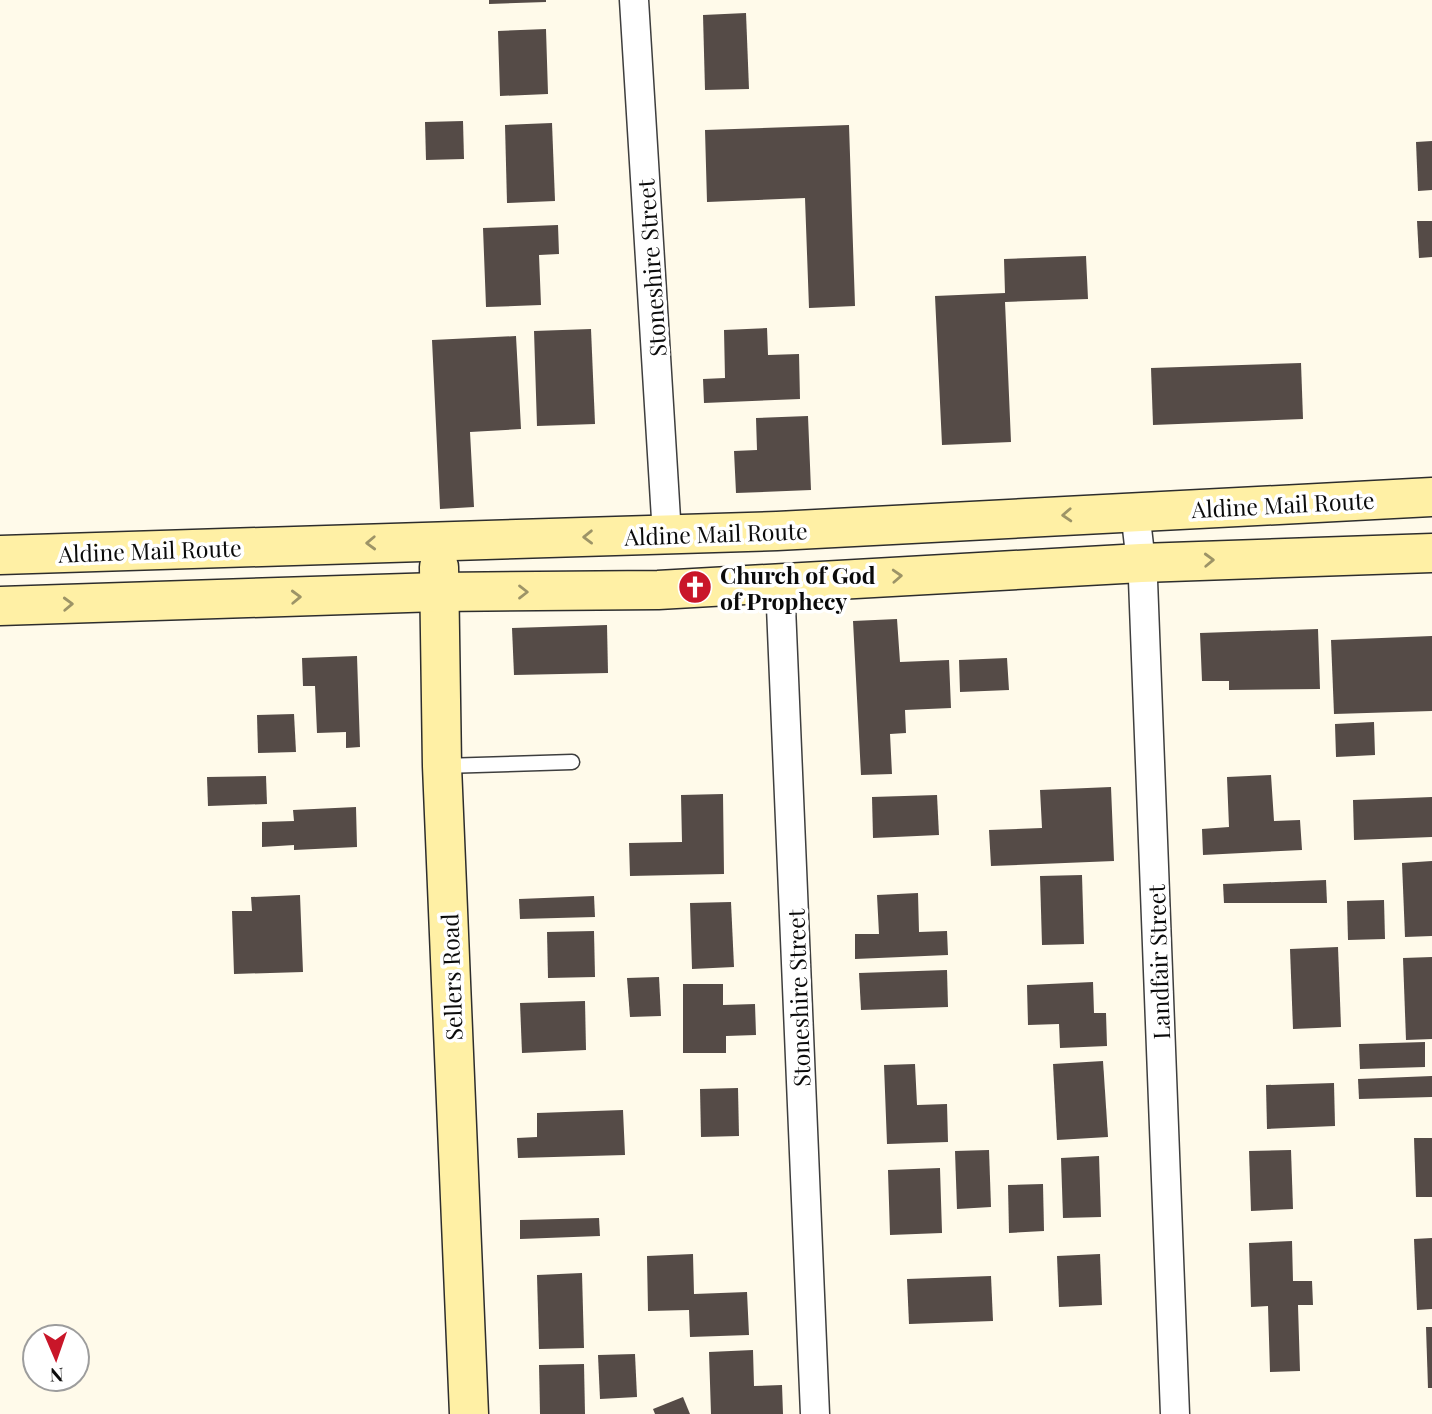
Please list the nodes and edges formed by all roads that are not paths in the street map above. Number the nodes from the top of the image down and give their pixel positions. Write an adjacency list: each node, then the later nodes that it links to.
1 (634, 0): 4 (street, Stoneshire Street)
2 (1432, 496): 3 (main road, Aldine Mail Route)
3 (1135, 511): 4 (main road, Aldine Mail Route, one-way to 4); 8 (street, Landfair Street)
4 (667, 535): 5 (main road, Aldine Mail Route, one-way to 5)
5 (440, 541): 7 (main road, Aldine Mail Route, one-way to 7); 10 (main road, Sellers Road)
6 (1432, 553): 8 (main road, one-way to 6)
7 (0, 555)
8 (1141, 563): 9 (main road, one-way to 8); 16 (street, Landfair Street)
9 (780, 583): 10 (main road, one-way to 9); 15 (street, Stoneshire Street)
10 (439, 592): 11 (main road, one-way to 10); 13 (main road, Sellers Road)
11 (0, 606)
12 (572, 762): 13 (lane)
13 (442, 766): 14 (main road, Sellers Road)
14 (469, 1414)
15 (815, 1414)
16 (1175, 1414)

